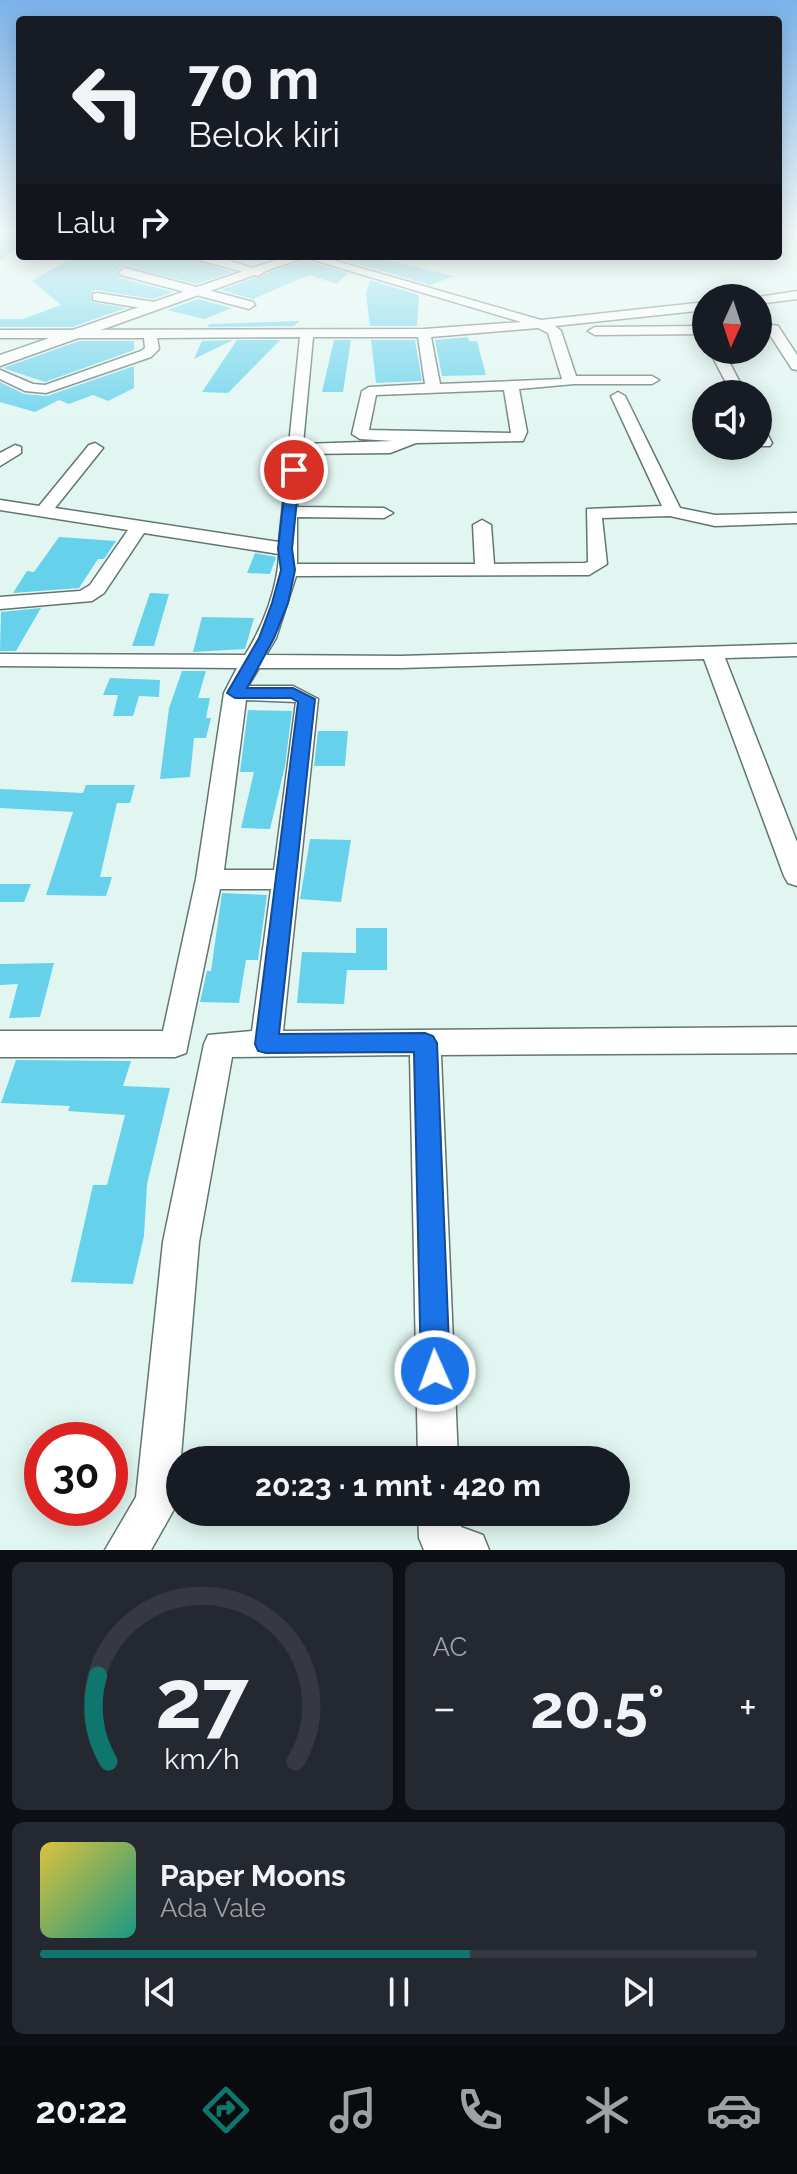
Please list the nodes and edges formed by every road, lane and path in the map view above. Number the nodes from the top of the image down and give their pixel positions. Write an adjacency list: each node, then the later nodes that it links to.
1 (137, 303): 6 (street)
2 (162, 303): 6 (main road)
3 (242, 303): 5 (street)
4 (470, 303): 8 (street)
5 (249, 305)
6 (154, 306): 18 (main road)
7 (692, 307): 8 (street)
8 (535, 322): 11 (street); 13 (street)
9 (772, 329): 10 (street)
10 (797, 329)
11 (485, 330): 13 (street); 16 (street)
12 (692, 330): 13 (street)
13 (554, 331): 23 (street)
14 (150, 333): 15 (street); 18 (street); 22 (street)
15 (307, 333): 16 (street); 30 (street)
16 (424, 333): 26 (street)
17 (0, 334): 18 (street)
18 (70, 335): 20 (main road)
19 (772, 337): 21 (street)
20 (0, 361)
21 (797, 366)
22 (0, 374)
23 (570, 380): 24 (street); 25 (street)
24 (652, 380)
25 (511, 387): 26 (street); 28 (street)
26 (433, 388): 28 (street)
27 (618, 396): 34 (street)
28 (414, 438): 30 (street)
29 (95, 448): 35 (street)
30 (297, 449): 36 (street)
31 (15, 450): 32 (street)
32 (0, 461)
33 (3, 510): 35 (street)
34 (673, 511): 38 (street); 42 (street)
35 (43, 512): 40 (street)
36 (288, 512): 37 (street); 41 (street)
37 (384, 513)
38 (797, 518)
39 (482, 525): 42 (street)
40 (139, 527): 41 (street); 43 (street)
41 (287, 560): 42 (street); 47 (street)
42 (485, 568)
43 (0, 603)
44 (797, 650): 45 (street)
45 (712, 652): 47 (street); 49 (street)
46 (0, 660): 47 (street)
47 (253, 661): 48 (street)
48 (235, 693): 50 (street); 51 (street)
49 (797, 876)
50 (209, 879): 51 (street); 55 (street)
51 (285, 880): 57 (street)
52 (797, 1040): 53 (street)
53 (425, 1043): 57 (street); 58 (street)
54 (0, 1044): 55 (street)
55 (175, 1044): 56 (street)
56 (219, 1044): 57 (street); 59 (street)
57 (266, 1044)
58 (438, 1446)
59 (126, 1550)

